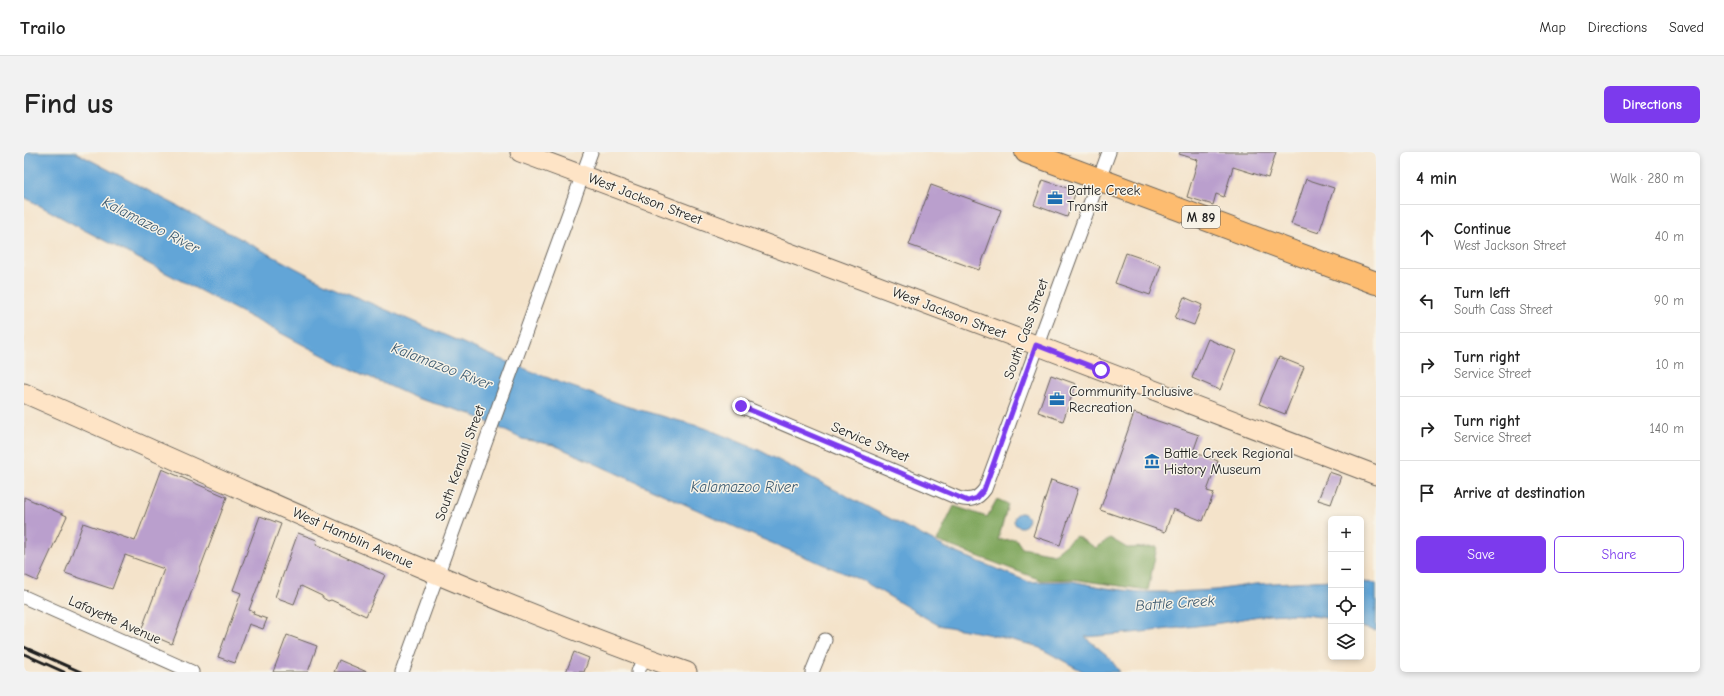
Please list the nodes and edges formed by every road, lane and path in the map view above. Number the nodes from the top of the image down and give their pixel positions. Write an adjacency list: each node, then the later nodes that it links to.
1 (520, 152): 5 (street, West Jackson Street)
2 (591, 152): 5 (street, South Kendall Street)
3 (1026, 152): 6 (highway, M 89)
4 (1109, 152): 6 (street, South Cass Street)
5 (582, 175): 8 (street, West Jackson Street); 13 (street, South Kendall Street)
6 (1098, 178): 7 (highway, M 89); 8 (street, South Cass Street)
7 (1376, 283)
8 (1036, 345): 11 (street, West Jackson Street); 12 (street, South Cass Street)
9 (24, 393): 13 (street, West Hamblin Avenue)
10 (741, 406): 12 (street, Service Street)
11 (1376, 475)
12 (984, 490)
13 (438, 576): 16 (street, West Hamblin Avenue); 18 (street, South Kendall Street)
14 (24, 597): 17 (street, Lafayette Avenue)
15 (825, 640): 20 (street)
16 (641, 664): 19 (street, West Hamblin Avenue)
17 (192, 672)
18 (402, 672)
19 (687, 672)
20 (812, 672)

